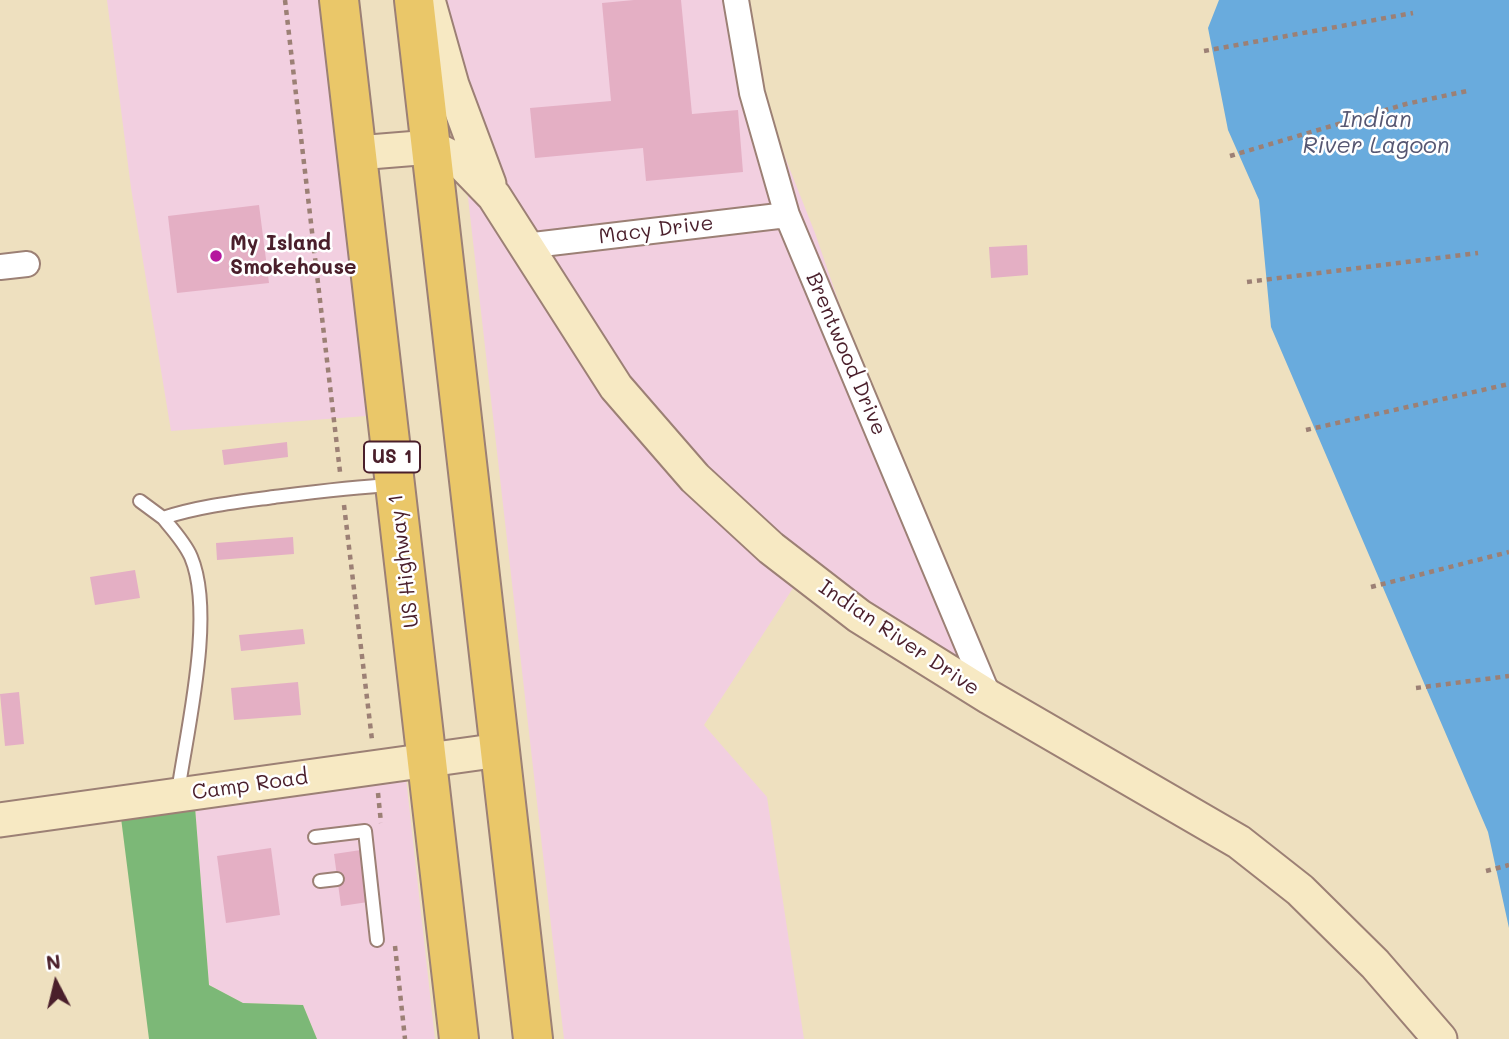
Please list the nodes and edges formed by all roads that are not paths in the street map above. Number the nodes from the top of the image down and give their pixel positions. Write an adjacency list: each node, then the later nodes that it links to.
1 (339, 0): 6 (main road, US Highway 1 / US 1)
2 (414, 0): 5 (main road)
3 (428, 0): 7 (street)
4 (736, 0): 8 (street, Brentwood Drive)
5 (431, 147): 6 (street); 7 (street, Indian River Drive); 16 (main road)
6 (357, 153): 12 (main road, US Highway 1 / US 1)
7 (494, 196): 9 (street, Indian River Drive)
8 (788, 215): 9 (street, Macy Drive); 15 (street, Brentwood Drive)
9 (525, 246): 15 (street, Indian River Drive)
10 (27, 264): 11 (street)
11 (0, 267)
12 (396, 485): 14 (lane); 17 (main road, US Highway 1 / US 1)
13 (140, 501): 14 (lane)
14 (163, 518): 18 (lane)
15 (989, 697): 26 (street, Indian River Drive)
16 (500, 750): 17 (street, Camp Road); 25 (main road)
17 (428, 760): 18 (street, Camp Road); 24 (main road, US Highway 1 / US 1)
18 (177, 795): 19 (street, Camp Road)
19 (0, 820)
20 (315, 837): 23 (lane)
21 (337, 879): 22 (lane)
22 (320, 881)
23 (377, 940)
24 (459, 1039)
25 (533, 1039)
26 (1440, 1039)

